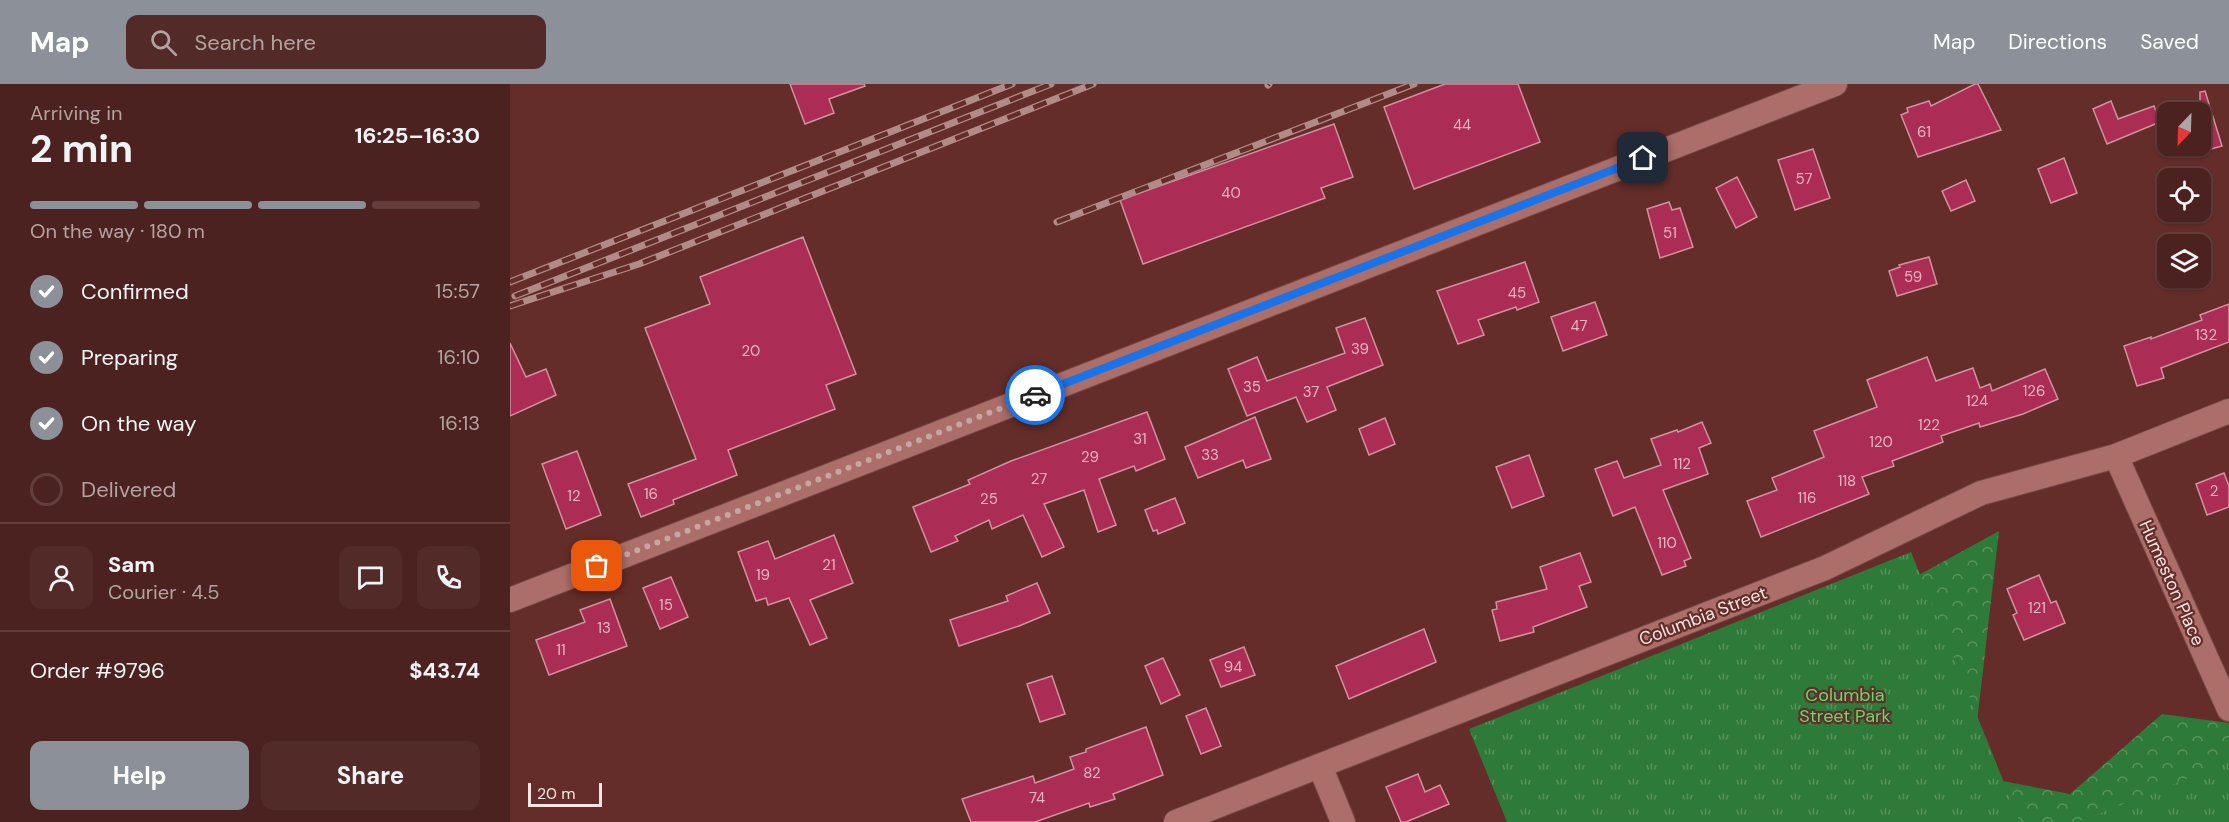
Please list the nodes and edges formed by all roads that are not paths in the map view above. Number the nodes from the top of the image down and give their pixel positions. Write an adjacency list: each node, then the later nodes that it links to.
1 (1834, 84): 4 (street)
2 (2229, 411): 3 (street, Columbia Street)
3 (2116, 456): 5 (street, Humeston Place); 6 (street, Columbia Street)
4 (510, 600)
5 (2229, 709)
6 (1320, 766): 7 (street, Columbia Street); 8 (street)
7 (1176, 822)
8 (1343, 822)

